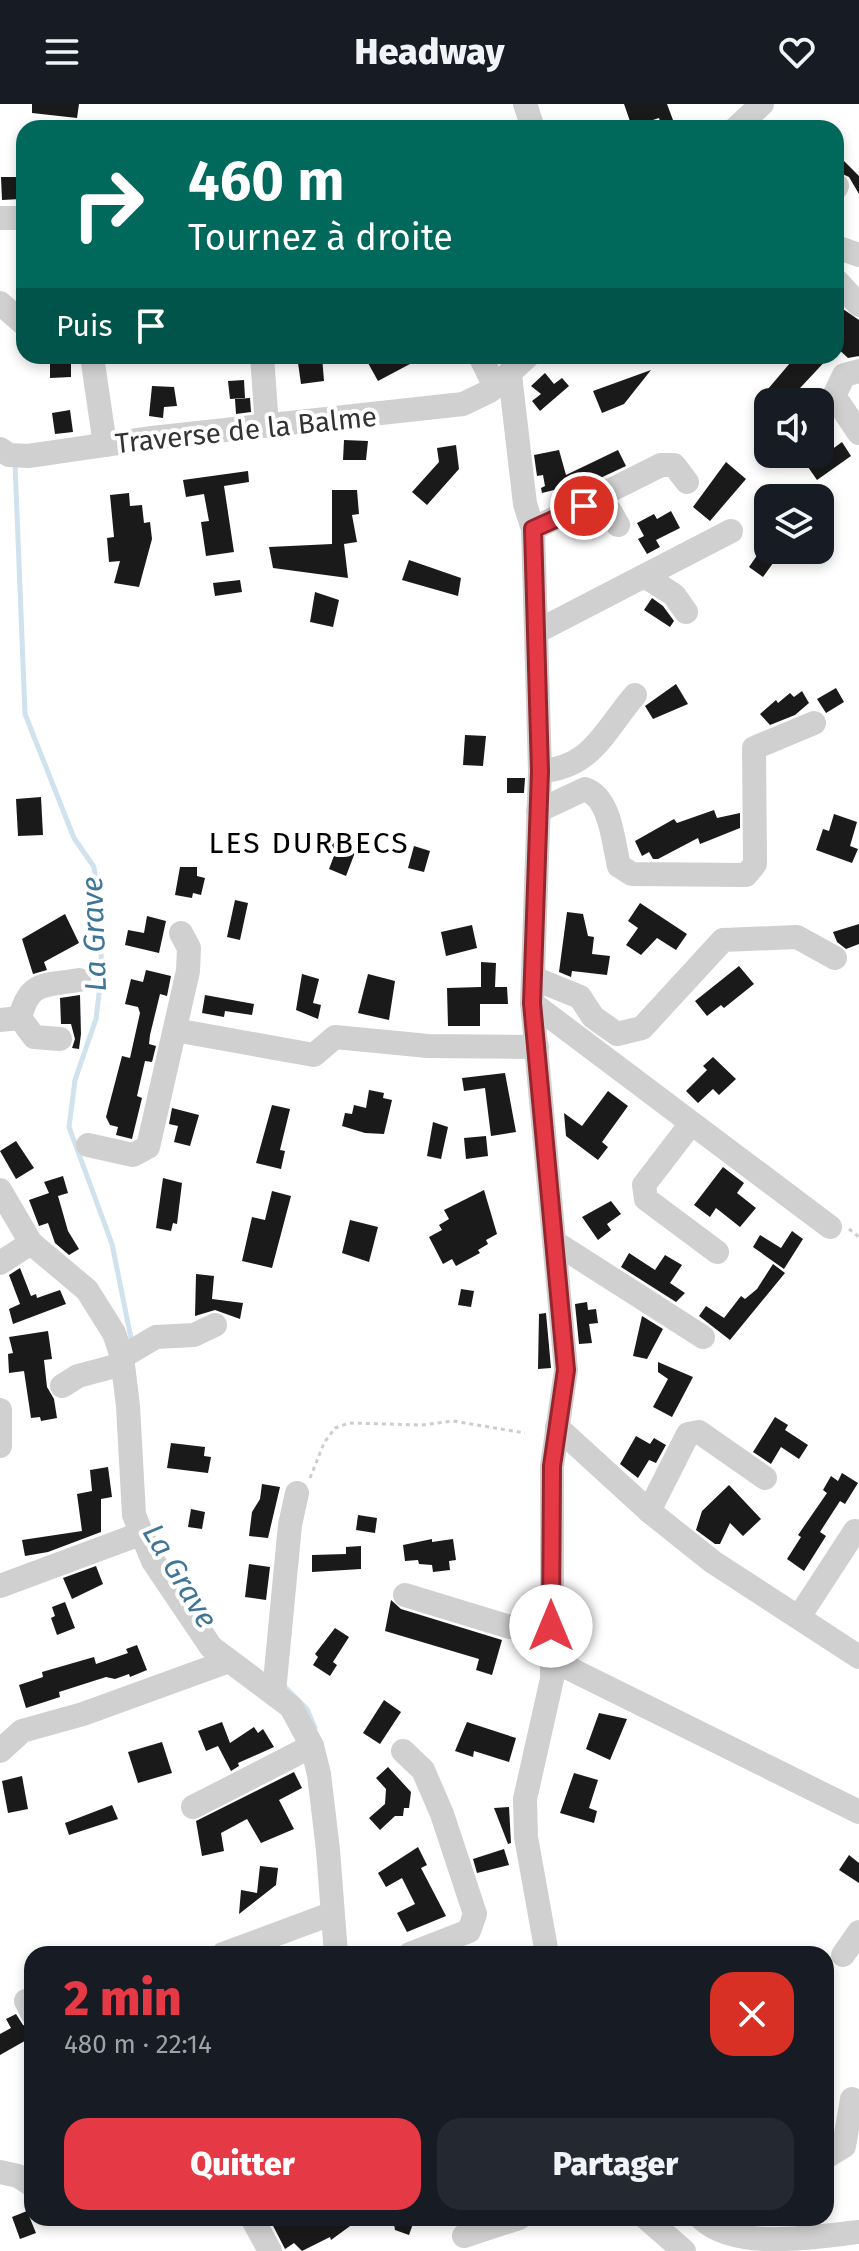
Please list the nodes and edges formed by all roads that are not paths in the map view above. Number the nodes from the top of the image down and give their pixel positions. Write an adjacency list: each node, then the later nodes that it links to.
1 (762, 104): 2 (street)
2 (745, 120)
3 (844, 289): 5 (street)
4 (0, 303): 6 (street)
5 (859, 305)
6 (16, 317)
7 (93, 364): 15 (street)
8 (263, 364): 13 (street)
9 (485, 364): 12 (street)
10 (519, 364): 12 (street)
11 (859, 371): 14 (street)
12 (498, 384): 13 (street, Traverse de la Balme); 20 (street)
13 (267, 426): 15 (street, Traverse de la Balme)
14 (859, 433)
15 (105, 445): 16 (street, Traverse de la Balme)
16 (0, 449)
17 (687, 482): 18 (street)
18 (584, 506): 19 (street); 20 (street)
19 (618, 525)
20 (533, 529): 24 (street)
21 (731, 531): 22 (street)
22 (646, 577): 23 (street); 24 (street)
23 (686, 612)
24 (536, 632): 27 (street)
25 (635, 695): 27 (street)
26 (814, 723): 28 (street)
27 (540, 771): 28 (street)
28 (538, 811): 31 (street)
29 (181, 933): 35 (street)
30 (835, 958): 31 (street)
31 (533, 978): 33 (street)
32 (79, 980): 34 (street)
33 (532, 1003): 37 (street); 38 (street)
34 (10, 1019): 36 (street)
35 (175, 1030): 37 (street); 39 (street)
36 (60, 1039)
37 (537, 1047): 43 (street)
38 (690, 1125): 41 (street); 44 (street)
39 (88, 1145)
40 (0, 1190): 42 (street)
41 (830, 1227)
42 (31, 1243): 45 (street); 48 (street)
43 (556, 1243): 47 (street); 51 (street)
44 (717, 1252)
45 (0, 1263)
46 (215, 1325): 48 (street)
47 (703, 1337)
48 (123, 1361): 49 (street); 57 (street)
49 (62, 1386)
50 (0, 1410): 52 (street)
51 (557, 1427): 55 (street); 61 (street)
52 (0, 1446)
53 (765, 1478): 55 (street)
54 (297, 1493): 65 (street)
55 (649, 1511): 60 (street)
56 (855, 1531): 60 (street)
57 (140, 1534): 58 (street); 64 (street)
58 (0, 1586)
59 (405, 1595): 61 (street)
60 (799, 1617): 62 (street)
61 (551, 1626): 63 (street)
62 (859, 1657)
63 (552, 1660): 70 (street); 76 (street)
64 (229, 1661): 65 (street); 67 (street)
65 (274, 1692): 66 (street)
66 (312, 1746): 69 (street); 71 (street)
67 (0, 1751)
68 (403, 1751): 75 (street)
69 (193, 1807)
70 (859, 1812)
71 (331, 1914): 73 (street); 74 (street)
72 (859, 1932): 77 (street)
73 (245, 1946)
74 (335, 1946)
75 (431, 1946)
76 (546, 1946)
77 (843, 1955)
78 (852, 2099): 79 (street)
79 (834, 2152)
80 (0, 2172): 81 (street)
81 (24, 2180)
82 (256, 2226): 89 (street)
83 (492, 2226): 87 (street)
84 (655, 2226): 90 (street)
85 (711, 2226): 88 (street)
86 (859, 2232): 88 (street)
87 (462, 2235)
88 (739, 2248)
89 (270, 2251)
90 (684, 2251)

